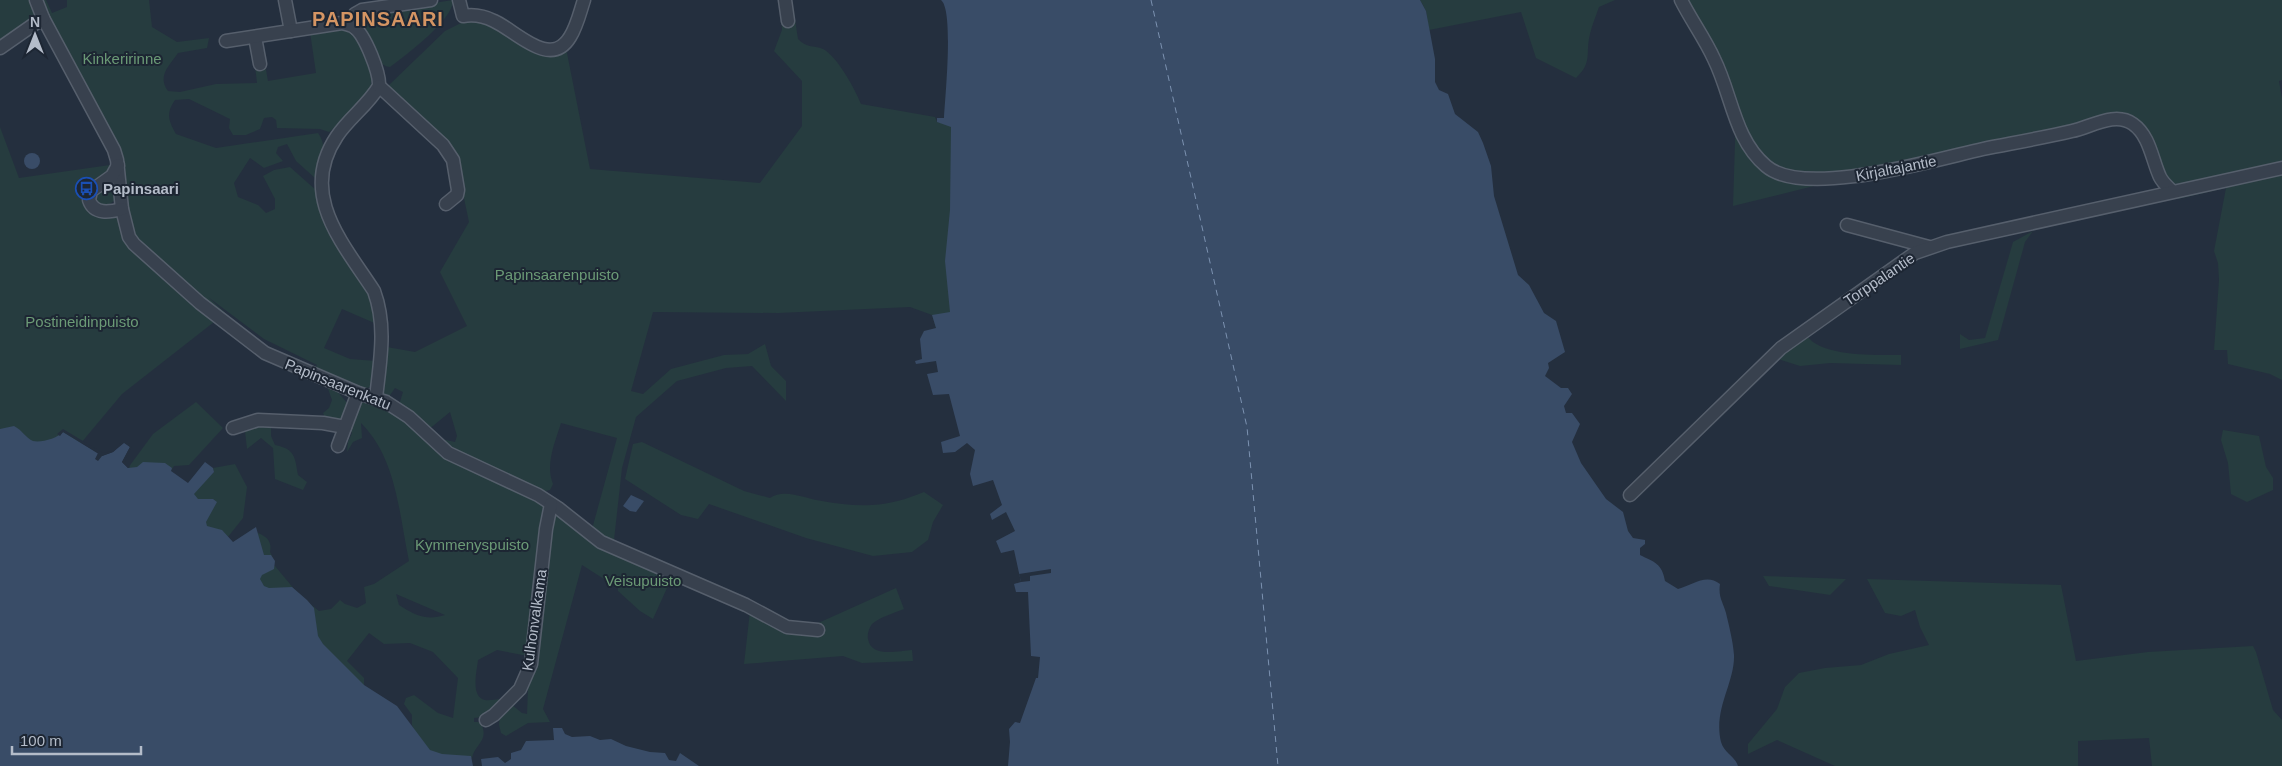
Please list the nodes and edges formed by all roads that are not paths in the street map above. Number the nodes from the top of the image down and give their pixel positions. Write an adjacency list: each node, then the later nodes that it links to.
1 (36, 0): 8 (street, Papinsaarenkatu)
2 (285, 0): 11 (street)
3 (431, 0): 10 (street)
4 (459, 0): 5 (street)
5 (584, 0)
6 (785, 0): 9 (street)
7 (1681, 0): 19 (street, Kirjaltajantie)
8 (44, 18): 14 (street); 17 (street, Papinsaarenkatu)
9 (788, 21)
10 (355, 28): 11 (street); 16 (street)
11 (291, 31): 12 (street)
12 (255, 37): 13 (street); 15 (street)
13 (226, 41)
14 (0, 48)
15 (260, 64)
16 (379, 82): 20 (street); 25 (street)
17 (118, 165): 21 (street, Papinsaarenkatu); 21 (street)
18 (2282, 168): 19 (street, Torppalantie)
19 (2172, 191): 23 (street, Torppalantie)
20 (446, 204)
21 (122, 209): 24 (street, Papinsaarenkatu)
22 (1847, 225): 23 (street)
23 (1929, 247): 29 (street, Torppalantie)
24 (358, 393): 25 (street, Papinsaarenkatu); 26 (street)
25 (376, 398): 30 (street, Papinsaarenkatu)
26 (345, 427): 27 (street); 28 (street)
27 (233, 428)
28 (338, 446)
29 (1630, 495)
30 (551, 504): 31 (street, Papinsaarenkatu); 32 (street, Kulhonvalkama)
31 (818, 630)
32 (486, 720)

